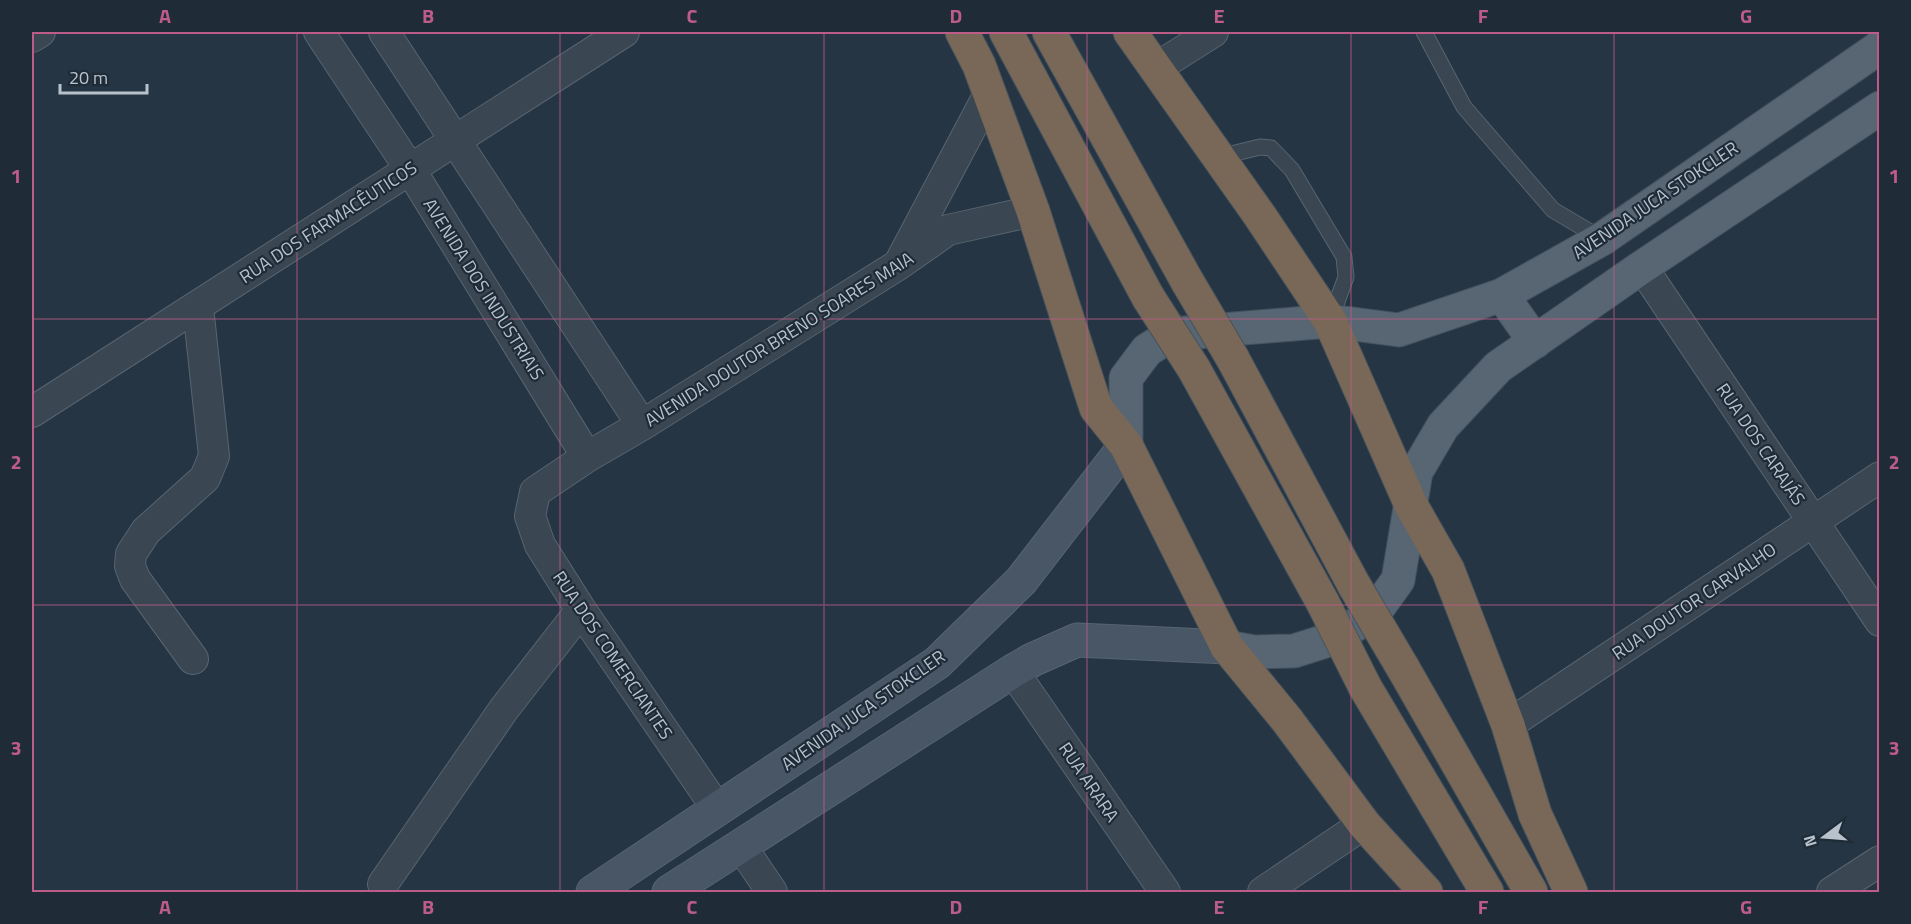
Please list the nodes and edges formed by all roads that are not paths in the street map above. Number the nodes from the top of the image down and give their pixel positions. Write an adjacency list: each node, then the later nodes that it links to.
1 (40, 32): 11 (street)
2 (319, 32): 18 (street, AVENIDA DOS INDUSTRIAIS)
3 (384, 32): 16 (street)
4 (624, 32): 16 (street, RUA DOS FARMACÊUTICOS)
5 (962, 32): 14 (highway)
6 (1006, 32): 52 (highway, bridge)
7 (1049, 32): 53 (highway, bridge)
8 (1130, 32): 13 (highway)
9 (1213, 32): 13 (street)
10 (1424, 32): 20 (lane)
11 (32, 37)
12 (1880, 47): 20 (main road, AVENIDA JUCA STOKCLER)
13 (1156, 68): 17 (highway)
14 (990, 92): 19 (highway); 21 (street)
15 (1880, 108): 22 (main road)
16 (455, 139): 18 (street, RUA DOS FARMACÊUTICOS); 28 (street)
17 (1219, 157): 25 (highway); 25 (lane)
18 (410, 169): 24 (street, RUA DOS FARMACÊUTICOS); 30 (street, AVENIDA DOS INDUSTRIAIS)
19 (1033, 211): 21 (street, AVENIDA DOUTOR BRENO SOARES MAIA); 29 (highway)
20 (1602, 239): 23 (main road, AVENIDA JUCA STOKCLER)
21 (898, 265): 28 (street, AVENIDA DOUTOR BRENO SOARES MAIA)
22 (1642, 267): 26 (main road); 34 (street, RUA DOS CARAJÁS)
23 (1502, 295): 25 (main road, AVENIDA JUCA STOKCLER); 26 (main road)
24 (198, 307): 27 (street, RUA DOS FARMACÊUTICOS); 38 (street)
25 (1330, 321): 29 (main road, AVENIDA JUCA STOKCLER); 33 (highway)
26 (1535, 342): 33 (main road)
27 (32, 412)
28 (642, 425): 30 (street, AVENIDA DOUTOR BRENO SOARES MAIA)
29 (1126, 445): 37 (highway); 41 (main road, AVENIDA JUCA STOKCLER)
30 (587, 457): 32 (street, AVENIDA DOUTOR BRENO SOARES MAIA)
31 (1880, 477): 34 (street, RUA DOUTOR CARVALHO)
32 (535, 492): 35 (street, RUA DOS COMERCIANTES)
33 (1411, 505): 37 (main road); 40 (highway)
34 (1813, 520): 36 (street, RUA DOS CARAJÁS); 40 (street, RUA DOUTOR CARVALHO)
35 (581, 609): 41 (street, RUA DOS COMERCIANTES); 45 (street)
36 (1880, 621)
37 (1227, 647): 39 (main road); 42 (highway)
38 (193, 659)
39 (1013, 671): 43 (main road); 49 (street, RUA ARARA)
40 (1509, 725): 54 (highway)
41 (718, 810): 46 (main road, AVENIDA JUCA STOKCLER)
42 (1364, 824): 50 (street); 51 (highway)
43 (741, 846): 47 (main road); 48 (street)
44 (1880, 861): 55 (street)
45 (383, 884)
46 (593, 892)
47 (669, 892)
48 (772, 892)
49 (1165, 892)
50 (1263, 892)
51 (1426, 892)
52 (1487, 892)
53 (1531, 892)
54 (1571, 892)
55 (1832, 892)

